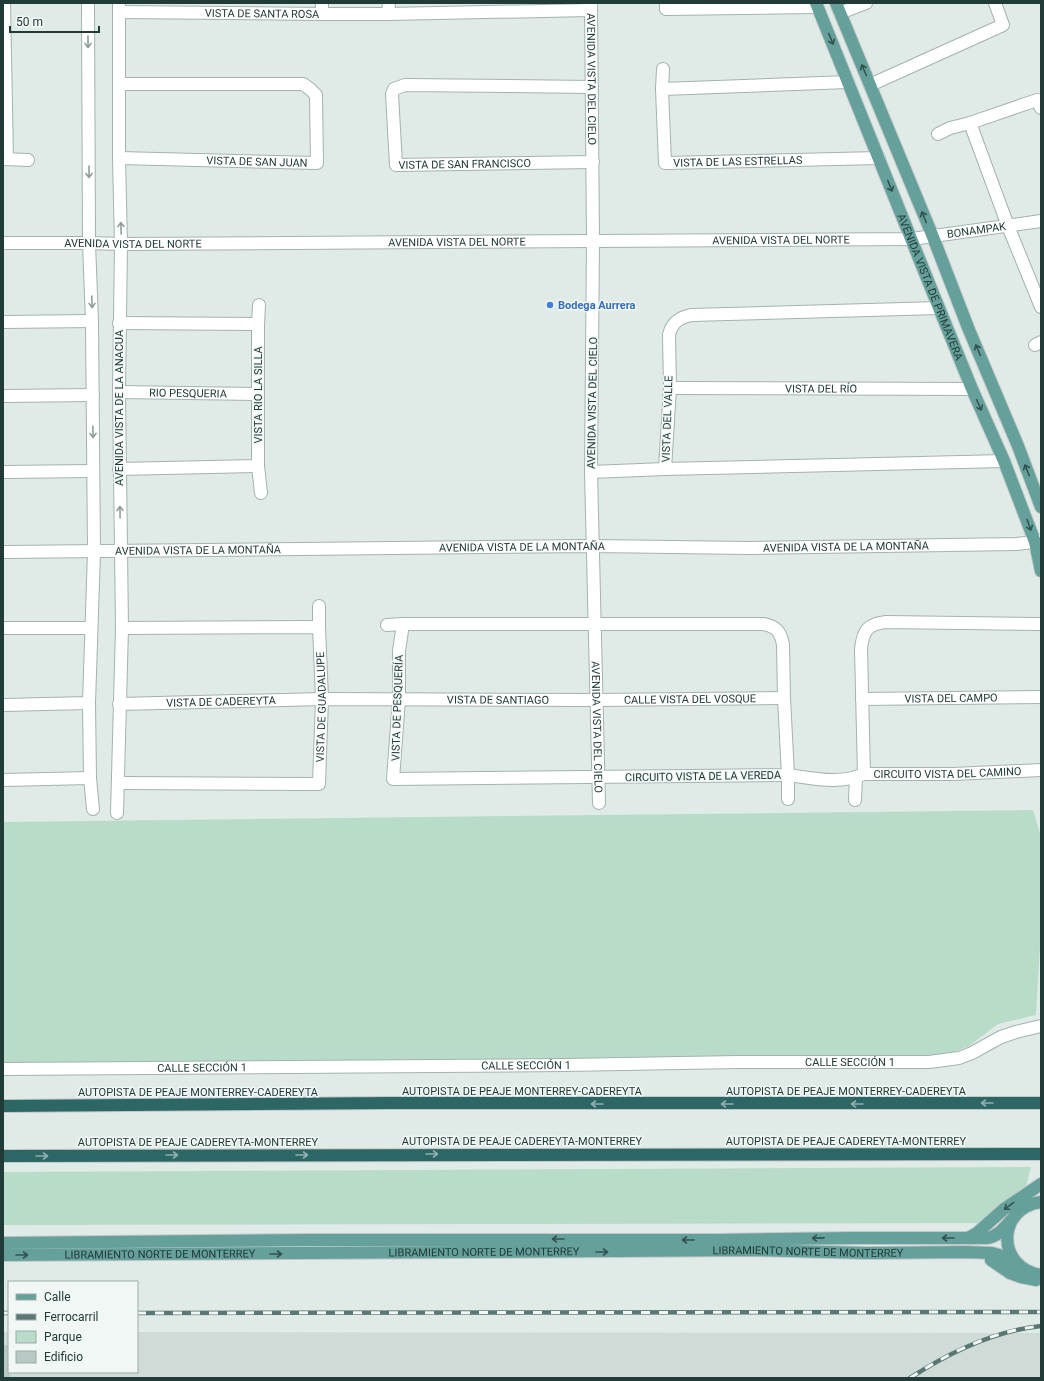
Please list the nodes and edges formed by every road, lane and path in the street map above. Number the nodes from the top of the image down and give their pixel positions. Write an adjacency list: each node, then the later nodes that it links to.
1 (4, 3): 23 (street)
2 (88, 3): 32 (street, one-way to 32)
3 (666, 3): 6 (street)
4 (866, 3): 9 (street)
5 (995, 3): 15 (street)
6 (817, 5): 13 (main road, AVENIDA VISTA DE PRIMAVERA, one-way to 13)
7 (591, 6): 11 (street, VISTA DE SANTA ROSA); 16 (street, AVENIDA VISTA DEL CIELO)
8 (119, 8): 10 (street, VISTA DE SANTA ROSA); 14 (street, AVENIDA VISTA DE LA ANACUA)
9 (838, 8): 15 (main road, AVENIDA VISTA DE PRIMAVERA, one-way to 9)
10 (322, 9): 11 (street, VISTA DE SANTA ROSA)
11 (388, 9)
12 (662, 69): 17 (street)
13 (848, 82): 17 (street); 22 (main road, AVENIDA VISTA DE PRIMAVERA)
14 (119, 84): 21 (street, AVENIDA VISTA DE LA ANACUA); 21 (street, VISTA DE SAN JUAN)
15 (870, 85): 28 (main road, AVENIDA VISTA DE PRIMAVERA, one-way to 15)
16 (592, 87): 25 (street, AVENIDA VISTA DEL CIELO); 25 (street, VISTA DE SAN FRANCISCO)
17 (662, 89): 22 (street, VISTA DE LAS ESTRELLAS)
18 (1041, 108): 19 (street)
19 (970, 123): 20 (street); 27 (street)
20 (938, 134)
21 (119, 158): 33 (street, AVENIDA VISTA DE LA ANACUA, one-way to 21)
22 (879, 158): 29 (main road, AVENIDA VISTA DE PRIMAVERA, one-way to 29)
23 (5, 159): 24 (street)
24 (28, 160)
25 (593, 162): 30 (street, AVENIDA VISTA DEL CIELO)
26 (1041, 221): 27 (street, BONAMPAK)
27 (1008, 226): 28 (street, BONAMPAK); 35 (street)
28 (933, 237): 29 (street, BONAMPAK); 55 (main road, AVENIDA VISTA DE PRIMAVERA, one-way to 28)
29 (912, 239): 30 (street, AVENIDA VISTA DEL NORTE); 36 (main road, AVENIDA VISTA DE PRIMAVERA)
30 (593, 241): 33 (street, AVENIDA VISTA DEL NORTE); 53 (street, AVENIDA VISTA DEL CIELO)
31 (3, 243): 32 (street, AVENIDA VISTA DEL NORTE)
32 (89, 243): 33 (street, AVENIDA VISTA DEL NORTE); 37 (street, one-way to 37)
33 (121, 244): 39 (street, AVENIDA VISTA DE LA ANACUA)
34 (259, 306): 40 (street, VISTA RIO LA SILLA)
35 (1041, 307)
36 (938, 308): 41 (street, VISTA DEL VALLE); 42 (main road, AVENIDA VISTA DE PRIMAVERA)
37 (92, 321): 38 (street); 45 (street)
38 (3, 322)
39 (119, 323): 40 (street); 43 (street, AVENIDA VISTA DE LA ANACUA)
40 (258, 324): 44 (street, VISTA RIO LA SILLA)
41 (670, 388): 42 (street, VISTA DEL RÍO); 50 (street, VISTA DEL VALLE)
42 (972, 389): 47 (main road, AVENIDA VISTA DE PRIMAVERA, one-way to 47)
43 (119, 392): 44 (street, RIO PESQUERIA); 49 (street, AVENIDA VISTA DE LA ANACUA)
44 (258, 394): 48 (street, VISTA RIO LA SILLA)
45 (93, 395): 46 (street); 51 (street, one-way to 51)
46 (3, 396)
47 (1004, 461): 50 (street, VISTA DEL VALLE); 56 (main road, AVENIDA VISTA DE PRIMAVERA, one-way to 56)
48 (258, 466): 49 (street); 54 (street, VISTA RIO LA SILLA)
49 (119, 469): 58 (street, AVENIDA VISTA DE LA ANACUA, one-way to 49)
50 (665, 469): 53 (street)
51 (94, 471): 52 (street); 60 (street)
52 (3, 472)
53 (591, 472): 57 (street, AVENIDA VISTA DEL CIELO)
54 (261, 493)
55 (1041, 507)
56 (1038, 542): 57 (street, AVENIDA VISTA DE LA MONTAÑA); 61 (main road, AVENIDA VISTA DE PRIMAVERA)
57 (593, 546): 58 (street, AVENIDA VISTA DE LA MONTAÑA); 66 (street, AVENIDA VISTA DEL CIELO)
58 (120, 551): 60 (street, AVENIDA VISTA DE LA MONTAÑA); 70 (street, AVENIDA VISTA DE LA ANACUA)
59 (3, 552): 60 (street, AVENIDA VISTA DE LA MONTAÑA)
60 (94, 552): 69 (street)
61 (1041, 571)
62 (319, 606): 67 (street, VISTA DE GUADALUPE)
63 (403, 624): 65 (street); 66 (street); 74 (street, VISTA DE PESQUERÍA)
64 (1041, 624): 75 (street, CIRCUITO VISTA DEL CAMINO)
65 (387, 625)
66 (595, 625): 72 (street, CIRCUITO VISTA DE LA VEREDA); 76 (street, AVENIDA VISTA DEL CIELO)
67 (319, 627): 70 (street); 73 (street, VISTA DE GUADALUPE)
68 (3, 628): 69 (street)
69 (91, 628): 77 (street)
70 (122, 628): 78 (street, AVENIDA VISTA DE LA ANACUA)
71 (1041, 697): 75 (street, VISTA DEL CAMPO)
72 (784, 698): 76 (street, CALLE VISTA DEL VOSQUE); 81 (street, CIRCUITO VISTA DE LA VEREDA)
73 (322, 699): 74 (street, VISTA DE SANTIAGO); 78 (street, VISTA DE CADEREYTA); 86 (street, VISTA DE GUADALUPE)
74 (398, 699): 76 (street, VISTA DE SANTIAGO); 83 (street, VISTA DE PESQUERÍA)
75 (862, 699): 82 (street, CIRCUITO VISTA DEL CAMINO)
76 (597, 700): 83 (street, AVENIDA VISTA DEL CIELO)
77 (89, 703): 79 (street); 84 (street)
78 (119, 704): 86 (street, AVENIDA VISTA DE LA ANACUA)
79 (3, 705)
80 (1041, 770): 82 (street, CIRCUITO VISTA DEL CAMINO)
81 (788, 775): 82 (street); 83 (street, CIRCUITO VISTA DE LA VEREDA); 87 (street)
82 (860, 776): 88 (street)
83 (598, 777): 89 (street, AVENIDA VISTA DEL CIELO)
84 (90, 778): 85 (street); 90 (street)
85 (3, 780)
86 (119, 783): 91 (street, AVENIDA VISTA DE LA ANACUA)
87 (788, 799)
88 (855, 800)
89 (599, 802)
90 (93, 809)
91 (118, 813)
92 (1041, 1026): 93 (street, CALLE SECCIÓN 1)
93 (3, 1069)
94 (1041, 1103): 95 (highway, AUTOPISTA DE PEAJE MONTERREY-CADEREYTA, one-way to 95)
95 (3, 1106)
96 (1041, 1154): 97 (highway, AUTOPISTA DE PEAJE CADEREYTA-MONTERREY, one-way to 96)
97 (3, 1156)
98 (1041, 1185): 100 (main road); 101 (main road, one-way to 101)
99 (1041, 1202): 100 (main road)
100 (1017, 1213): 101 (main road); 105 (main road)
101 (967, 1238): 102 (main road, one-way to 102)
102 (3, 1243)
103 (966, 1252): 104 (main road, LIBRAMIENTO NORTE DE MONTERREY, one-way to 103); 105 (main road); 107 (main road)
104 (3, 1255)
105 (1021, 1268): 106 (main road)
106 (1041, 1275)
107 (1041, 1281)

